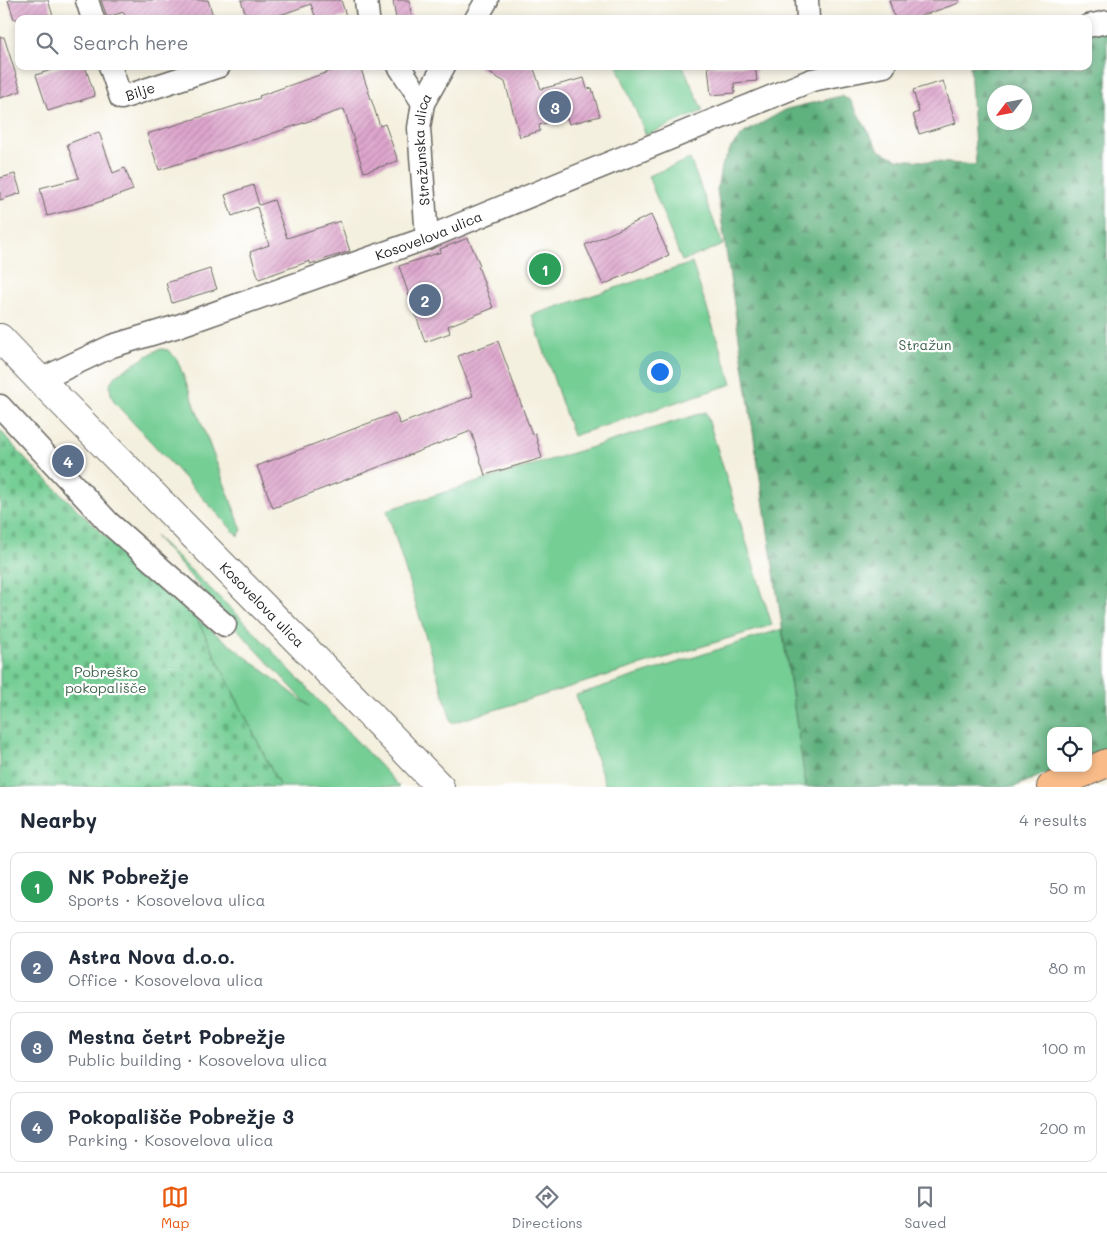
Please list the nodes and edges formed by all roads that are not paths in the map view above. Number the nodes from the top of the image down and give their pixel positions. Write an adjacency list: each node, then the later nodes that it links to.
1 (87, 0): 5 (street)
2 (466, 0): 6 (street)
3 (487, 0): 7 (street)
4 (807, 0): 8 (street)
5 (92, 15)
6 (468, 15)
7 (478, 15)
8 (808, 15)
9 (1107, 22): 10 (street)
10 (1092, 25)
11 (111, 70): 12 (street, Bilje)
12 (207, 70)
13 (402, 70): 17 (street)
14 (442, 70): 17 (street, Stražunska ulica)
15 (843, 70): 16 (street, Kosovelova ulica)
16 (812, 73): 18 (street, Kosovelova ulica)
17 (423, 103): 18 (street, Stražunska ulica)
18 (427, 238): 20 (street, Kosovelova ulica)
19 (0, 338): 20 (street, Kosovelova ulica)
20 (40, 380): 24 (street, Kosovelova ulica)
21 (0, 406): 22 (street)
22 (226, 625)
23 (1107, 763): 25 (highway)
24 (440, 787)
25 (1051, 787)

